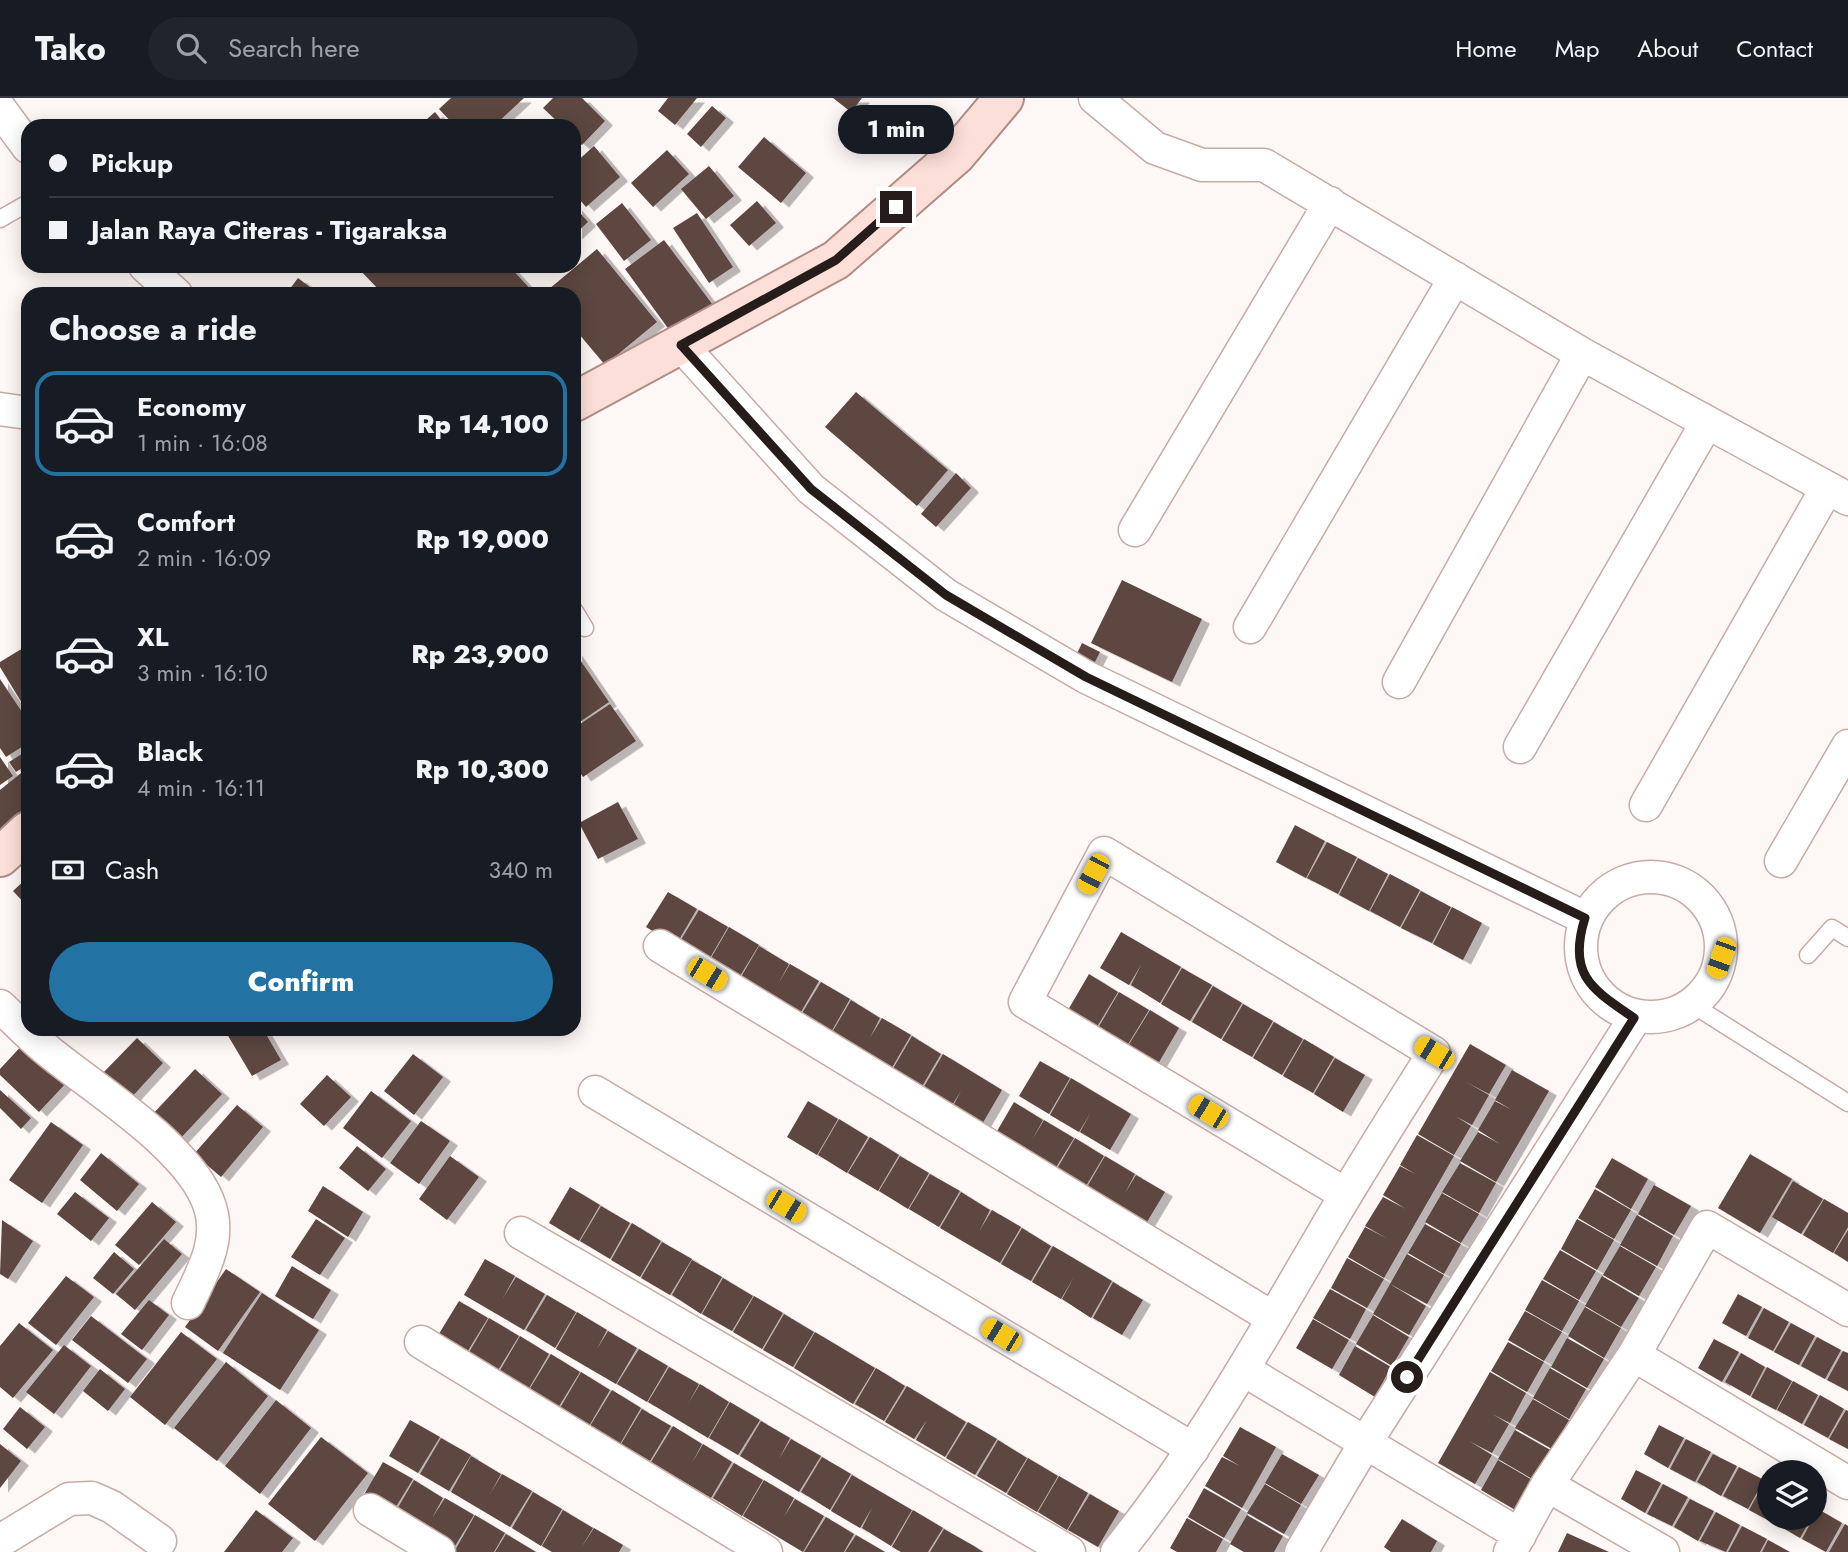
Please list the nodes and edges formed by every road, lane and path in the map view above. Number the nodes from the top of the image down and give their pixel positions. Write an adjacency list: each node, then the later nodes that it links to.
1 (1004, 98): 11 (main road)
2 (1096, 98): 5 (street)
3 (0, 108): 4 (street)
4 (21, 137)
5 (1330, 203): 9 (street); 18 (street)
6 (21, 207): 7 (lane)
7 (0, 219)
8 (153, 273): 10 (street)
9 (1455, 278): 12 (street); 20 (street)
10 (168, 287)
11 (681, 345): 13 (main road); 29 (street)
12 (1582, 354): 16 (street); 22 (street)
13 (581, 398)
14 (0, 409): 15 (street)
15 (21, 412)
16 (1706, 424): 17 (street); 24 (street)
17 (1838, 493): 25 (street)
18 (1135, 530)
19 (581, 621): 21 (lane)
20 (1250, 627)
21 (585, 628)
22 (1399, 682)
23 (1848, 746): 28 (street)
24 (1520, 747)
25 (1646, 805)
26 (21, 838): 27 (main road)
27 (0, 857)
28 (1781, 860)
29 (1585, 918): 33 (street); 35 (street)
30 (1848, 937): 32 (lane)
31 (660, 946): 44 (street)
32 (1808, 955)
33 (1693, 1005): 35 (street); 39 (lane)
34 (0, 1006): 36 (street)
35 (1634, 1018): 48 (street)
36 (21, 1026)
37 (31, 1036): 42 (street)
38 (595, 1092): 49 (street)
39 (1848, 1103)
40 (1345, 1195): 40 (street); 44 (street)
41 (522, 1233): 58 (street)
42 (188, 1303)
43 (1848, 1310): 46 (street)
44 (1273, 1318): 47 (street)
45 (421, 1342): 57 (street)
46 (1634, 1355): 50 (street); 51 (street)
47 (1244, 1370): 48 (street); 49 (street)
48 (1364, 1445): 55 (street); 60 (street)
49 (1193, 1449): 59 (street)
50 (1848, 1483)
51 (1547, 1485): 55 (street); 61 (street)
52 (370, 1510): 56 (street)
53 (0, 1541): 54 (street)
54 (160, 1541)
55 (1515, 1544)
56 (439, 1552)
57 (766, 1552)
58 (1069, 1552)
59 (1117, 1552)
60 (1301, 1552)
61 (1663, 1552)

